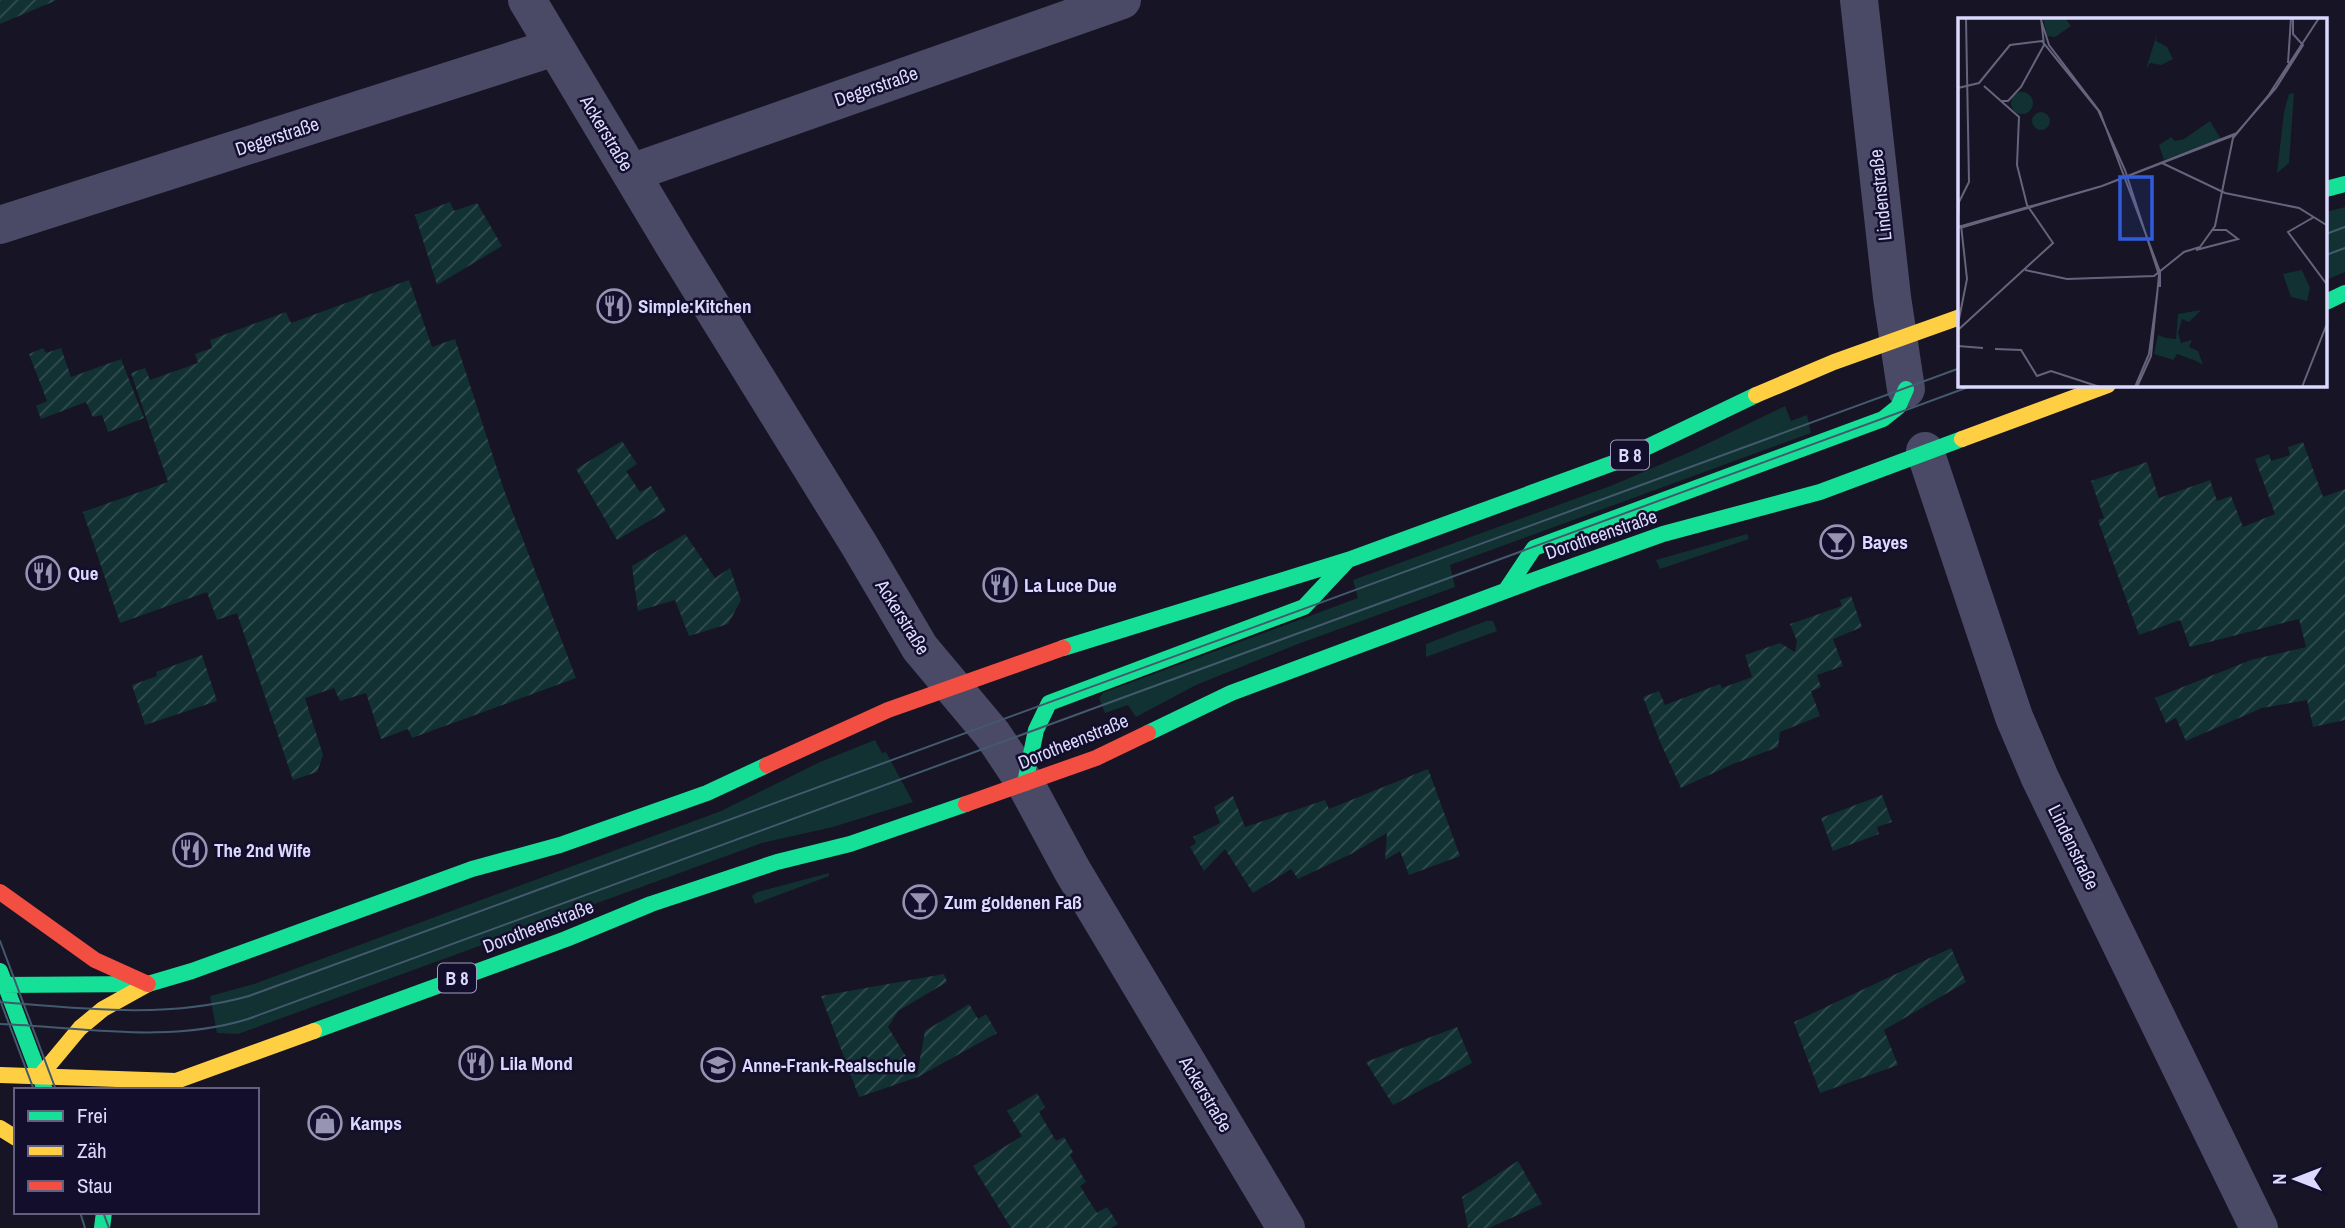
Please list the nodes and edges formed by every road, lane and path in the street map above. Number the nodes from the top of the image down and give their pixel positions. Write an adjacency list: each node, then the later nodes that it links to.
1 (527, 0): 4 (street, Ackerstraße)
2 (1122, 0): 5 (street, Degerstraße)
3 (1859, 0): 12 (street, Lindenstraße)
4 (555, 47): 5 (street, Ackerstraße); 8 (street, Degerstraße)
5 (631, 173): 18 (street, Ackerstraße)
6 (2345, 184): 7 (main road)
7 (2328, 188)
8 (0, 225)
9 (2345, 293): 10 (main road)
10 (2328, 301)
11 (1958, 318): 12 (main road, B 8)
12 (1897, 341): 14 (street, Lindenstraße); 16 (main road, B 8)
13 (2103, 387): 15 (main road, Dorotheenstraße / B 8)
14 (1906, 389): 17 (main road)
15 (1925, 452): 17 (main road, Dorotheenstraße / B 8); 28 (street, Lindenstraße)
16 (1348, 560): 18 (main road, B 8); 19 (main road)
17 (1506, 590): 19 (main road, Dorotheenstraße / B 8)
18 (953, 688): 19 (street, Ackerstraße); 22 (main road, B 8)
19 (1025, 783): 26 (main road, Dorotheenstraße / B 8); 27 (street, Ackerstraße)
20 (0, 892): 22 (main road)
21 (2, 981): 22 (main road, B 8); 23 (main road); 25 (main road)
22 (148, 984): 25 (main road, B 8)
23 (0, 1003)
24 (0, 1074): 25 (main road, B 8)
25 (43, 1083): 26 (main road, Dorotheenstraße / B 8)
26 (172, 1085)
27 (1286, 1228)
28 (2259, 1228)

